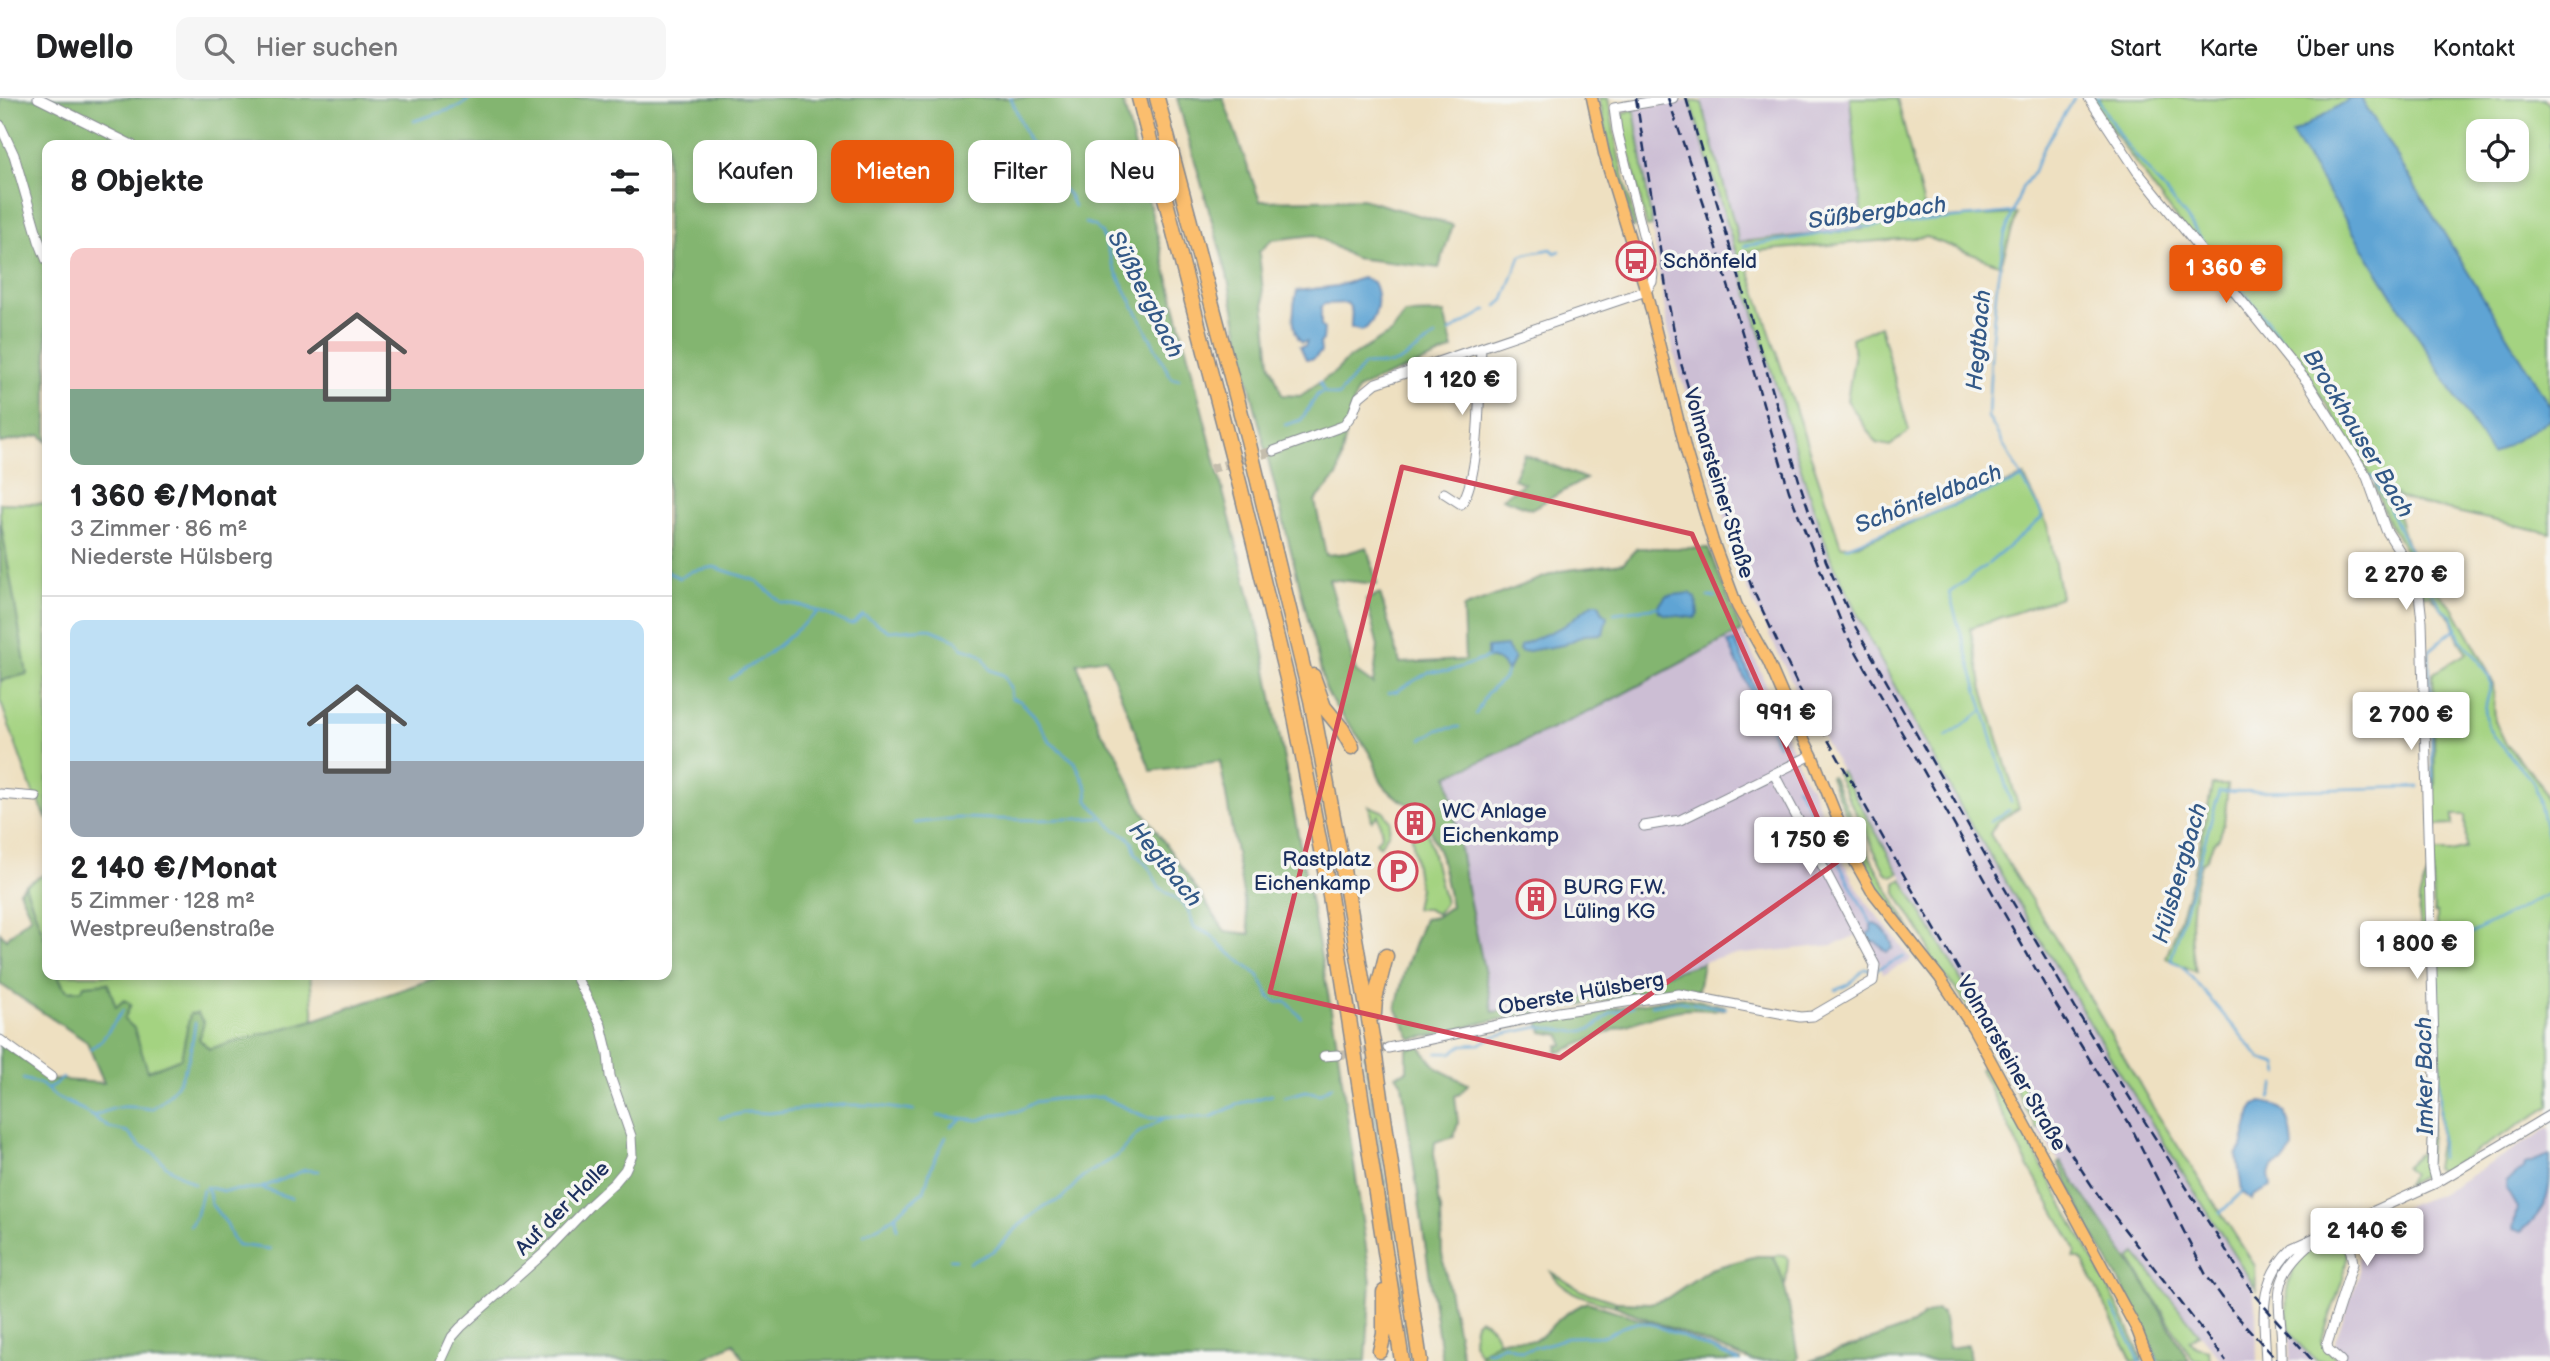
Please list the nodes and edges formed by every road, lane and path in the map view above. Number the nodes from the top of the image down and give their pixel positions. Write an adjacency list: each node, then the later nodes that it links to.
1 (38, 98): 9 (street)
2 (1139, 98): 34 (highway)
3 (1157, 98): 15 (highway)
4 (1592, 98): 11 (main road, Volmarsteiner Straße)
5 (1673, 98): 7 (street, Volmarsteiner Straße)
6 (2089, 98): 31 (street)
7 (1613, 103): 11 (street, Volmarsteiner Straße)
8 (0, 125): 10 (street)
9 (122, 140)
10 (42, 248)
11 (1646, 291): 12 (street); 17 (main road, Volmarsteiner Straße)
12 (1481, 349): 13 (street); 14 (street)
13 (1274, 451)
14 (1444, 493)
15 (1295, 628): 16 (highway); 25 (highway)
16 (1352, 747)
17 (1812, 755): 18 (street); 39 (main road, Volmarsteiner Straße)
18 (1774, 774): 21 (street); 26 (street, Oberste Hülsberg)
19 (0, 794): 20 (street)
20 (36, 797)
21 (1644, 827)
22 (1386, 956): 25 (highway)
23 (578, 980): 36 (street, Auf der Halle)
24 (0, 1040): 29 (street)
25 (1373, 1043): 38 (highway)
26 (1388, 1048)
27 (1337, 1055): 28 (street)
28 (1324, 1056)
29 (51, 1077)
30 (2550, 1115): 31 (street)
31 (2436, 1183): 32 (street)
32 (2341, 1226): 33 (street); 42 (street)
33 (2319, 1237): 40 (street); 41 (street)
34 (1384, 1238): 35 (highway); 37 (highway)
35 (1380, 1351)
36 (441, 1361)
37 (1402, 1361)
38 (1420, 1361)
39 (2149, 1361)
40 (2266, 1361)
41 (2282, 1361)
42 (2341, 1361)

